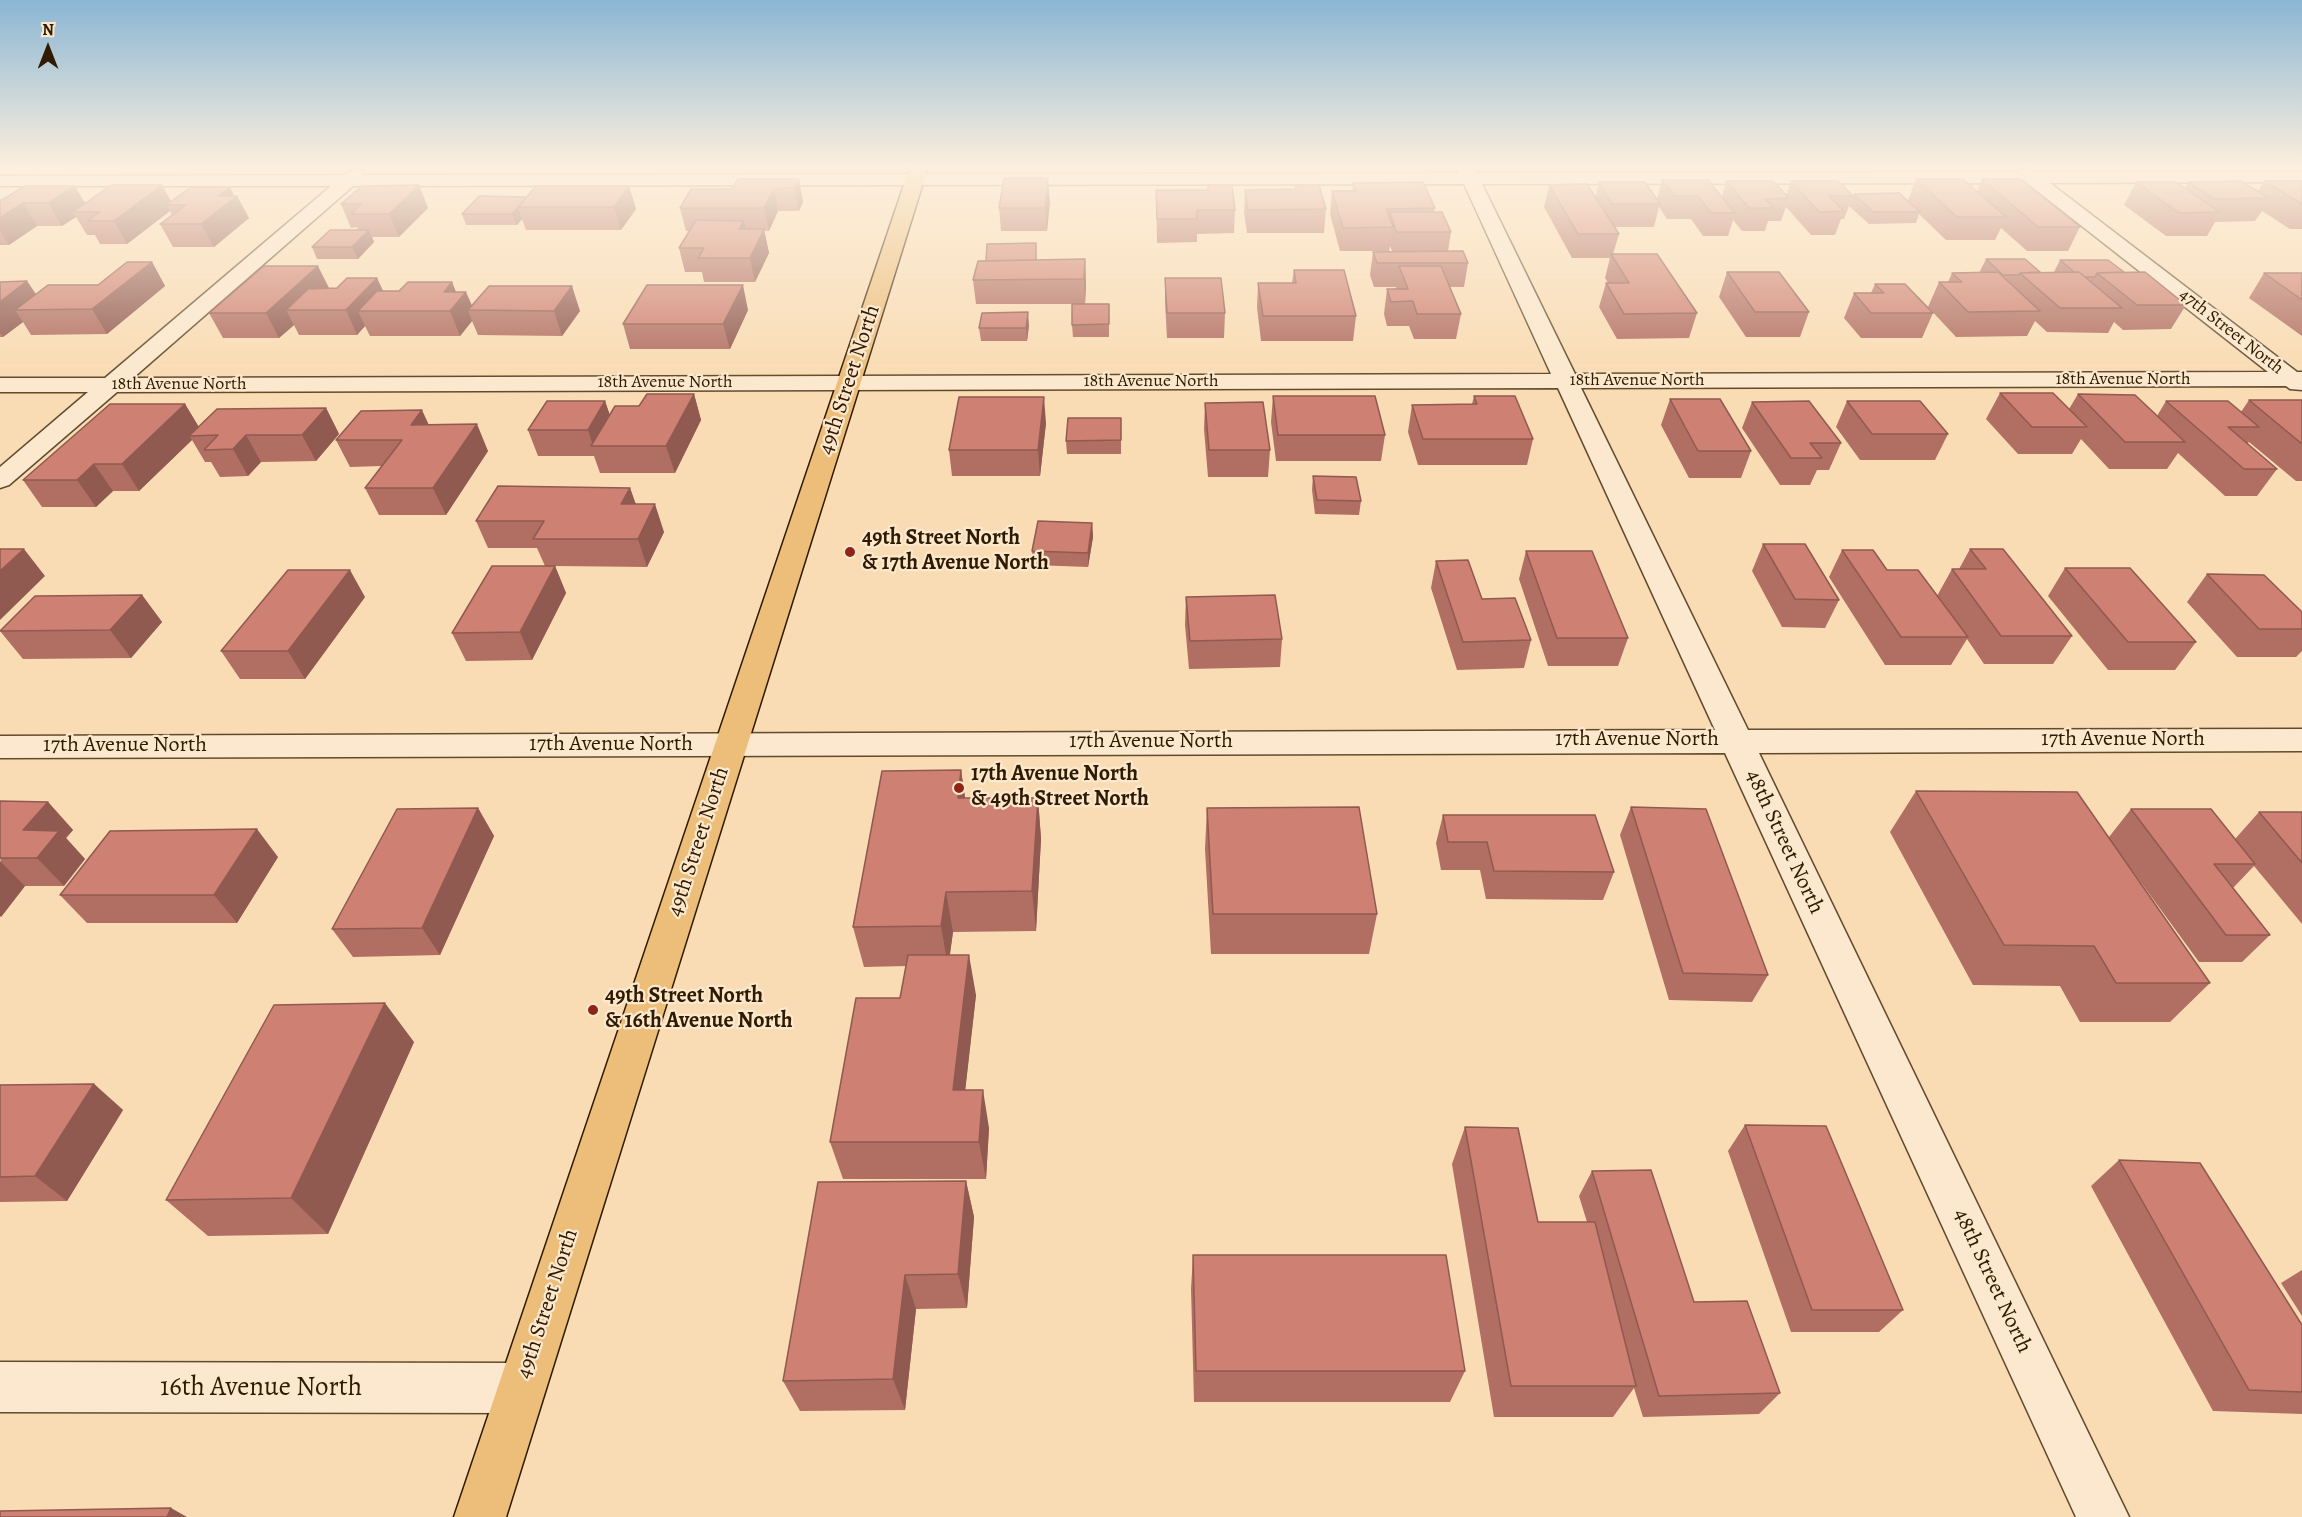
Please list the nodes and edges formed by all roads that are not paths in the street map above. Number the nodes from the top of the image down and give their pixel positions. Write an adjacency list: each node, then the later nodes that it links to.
1 (283, 238): 9 (street)
2 (896, 238): 7 (main road, 49th Street North)
3 (1499, 238): 5 (street, 48th Street North)
4 (2111, 238): 6 (street, 47th Street North)
5 (1566, 381): 6 (street, 18th Avenue North); 7 (street, 18th Avenue North); 11 (street, 48th Street North)
6 (2299, 382)
7 (848, 383): 9 (street, 18th Avenue North); 13 (main road, 49th Street North)
8 (0, 385): 9 (street, 18th Avenue North)
9 (113, 385): 10 (street)
10 (0, 480)
11 (1736, 740): 12 (street, 17th Avenue North); 13 (street, 17th Avenue North); 18 (street, 48th Street North)
12 (2302, 740)
13 (731, 745): 14 (street, 17th Avenue North); 16 (main road, 49th Street North)
14 (0, 747)
15 (0, 1387): 16 (street, 16th Avenue North)
16 (521, 1388): 17 (main road, 49th Street North)
17 (480, 1517)
18 (2103, 1517)

